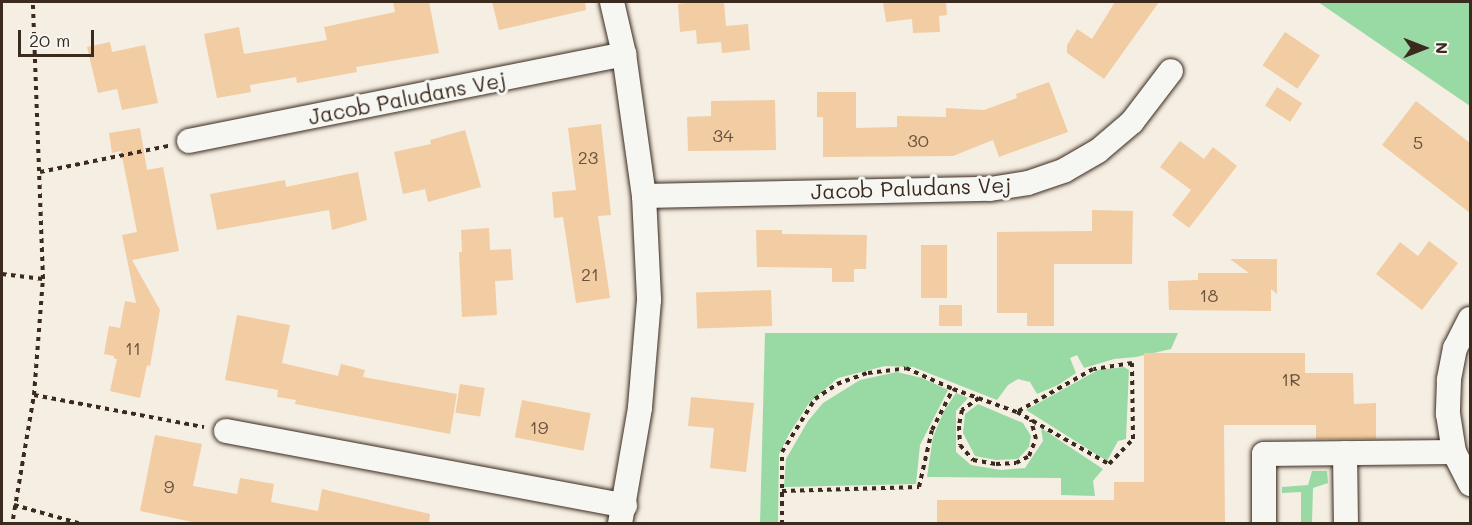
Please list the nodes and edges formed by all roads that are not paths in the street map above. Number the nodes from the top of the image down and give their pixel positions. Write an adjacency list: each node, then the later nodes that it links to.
1 (612, 2): 2 (street)
2 (624, 54): 4 (street, Jacob Paludans Vej); 5 (street)
3 (1171, 71): 5 (street, Jacob Paludans Vej)
4 (189, 141)
5 (644, 196): 11 (street)
6 (1470, 319): 8 (street)
7 (226, 431): 11 (street)
8 (1454, 452): 9 (street); 10 (street)
9 (1345, 453): 12 (street); 13 (street)
10 (1470, 483)
11 (622, 515)
12 (1264, 524)
13 (1346, 524)

